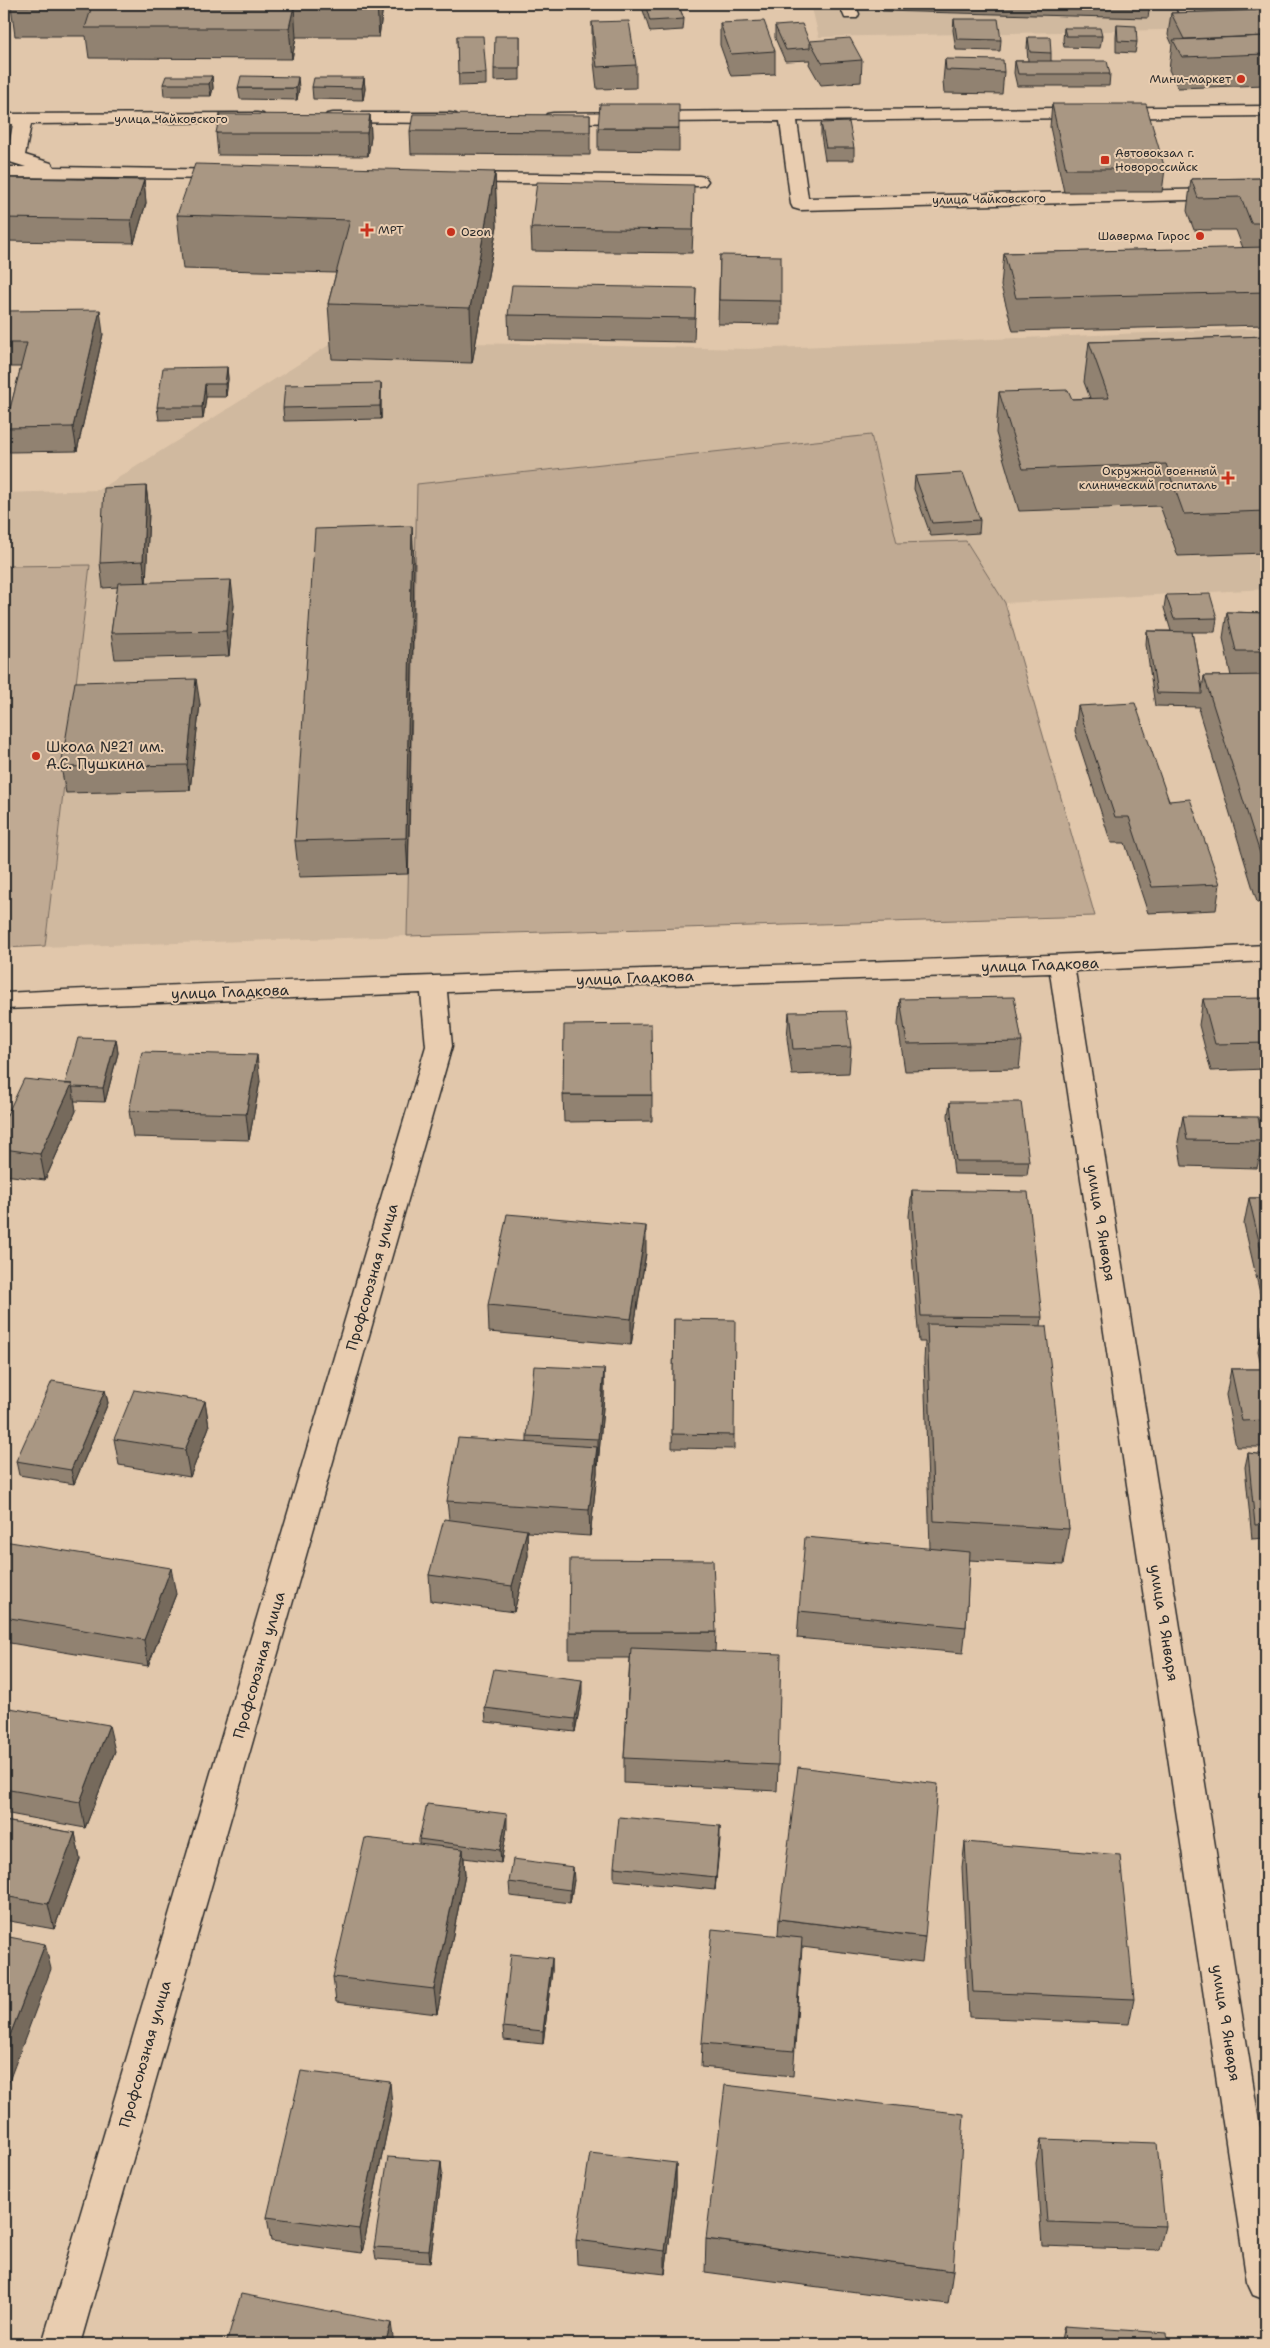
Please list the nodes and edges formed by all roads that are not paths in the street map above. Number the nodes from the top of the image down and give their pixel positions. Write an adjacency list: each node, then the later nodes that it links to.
1 (1182, 4): 2 (street)
2 (1266, 18)
3 (1266, 111): 4 (street)
4 (788, 117): 8 (street); 16 (street, улица Чайковского)
5 (271, 118): 10 (street, улица Чайковского)
6 (320, 118): 7 (street)
7 (469, 118)
8 (539, 118)
9 (4, 119): 10 (street, улица Чайковского)
10 (22, 119): 12 (street)
11 (4, 172): 12 (street)
12 (62, 172): 13 (street)
13 (251, 175)
14 (440, 178): 15 (street)
15 (699, 181)
16 (1266, 193)
17 (1266, 953): 18 (street, улица Гладкова)
18 (1061, 964): 19 (street, улица Гладкова); 21 (street, улица 9 Января)
19 (433, 984): 20 (street, улица Гладкова); 22 (street, Профсоюзная улица)
20 (4, 1001)
21 (1266, 2282)
22 (61, 2344)

